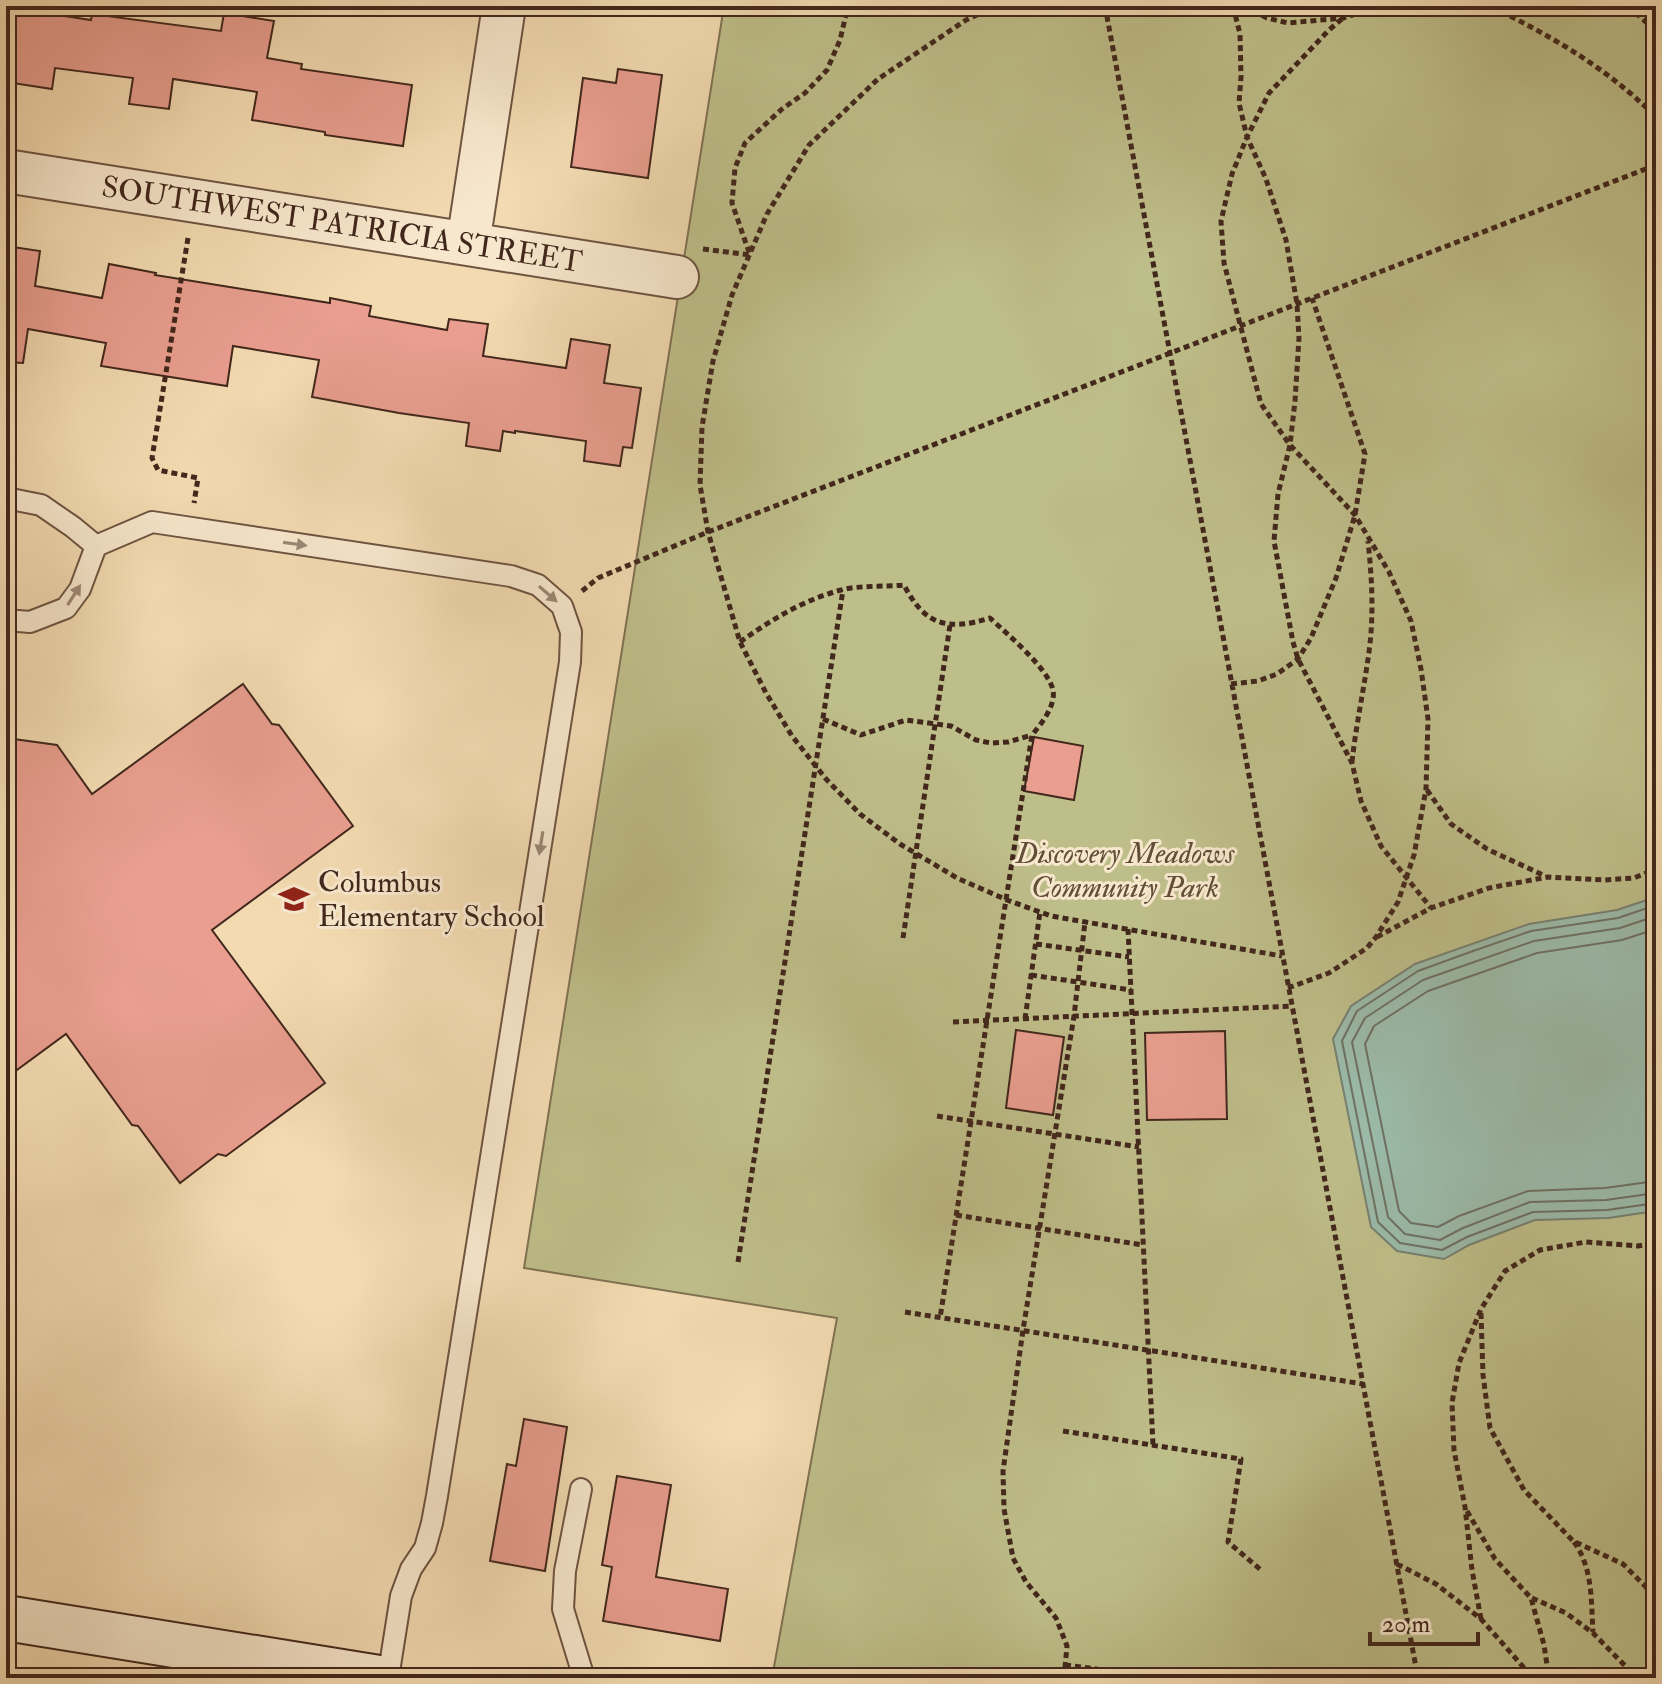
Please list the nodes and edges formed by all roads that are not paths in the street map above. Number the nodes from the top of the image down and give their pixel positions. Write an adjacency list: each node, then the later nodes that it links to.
1 (504, 6): 3 (street)
2 (6, 171): 3 (street, SOUTHWEST PATRICIA STREET)
3 (468, 244): 4 (street, SOUTHWEST PATRICIA STREET)
4 (677, 277)
5 (6, 498): 6 (lane)
6 (96, 546): 7 (lane, one-way to 6); 11 (lane, one-way to 11)
7 (6, 620)
8 (581, 1489): 12 (lane)
9 (6, 1618): 10 (main road)
10 (379, 1678)
11 (388, 1678)
12 (584, 1678)

